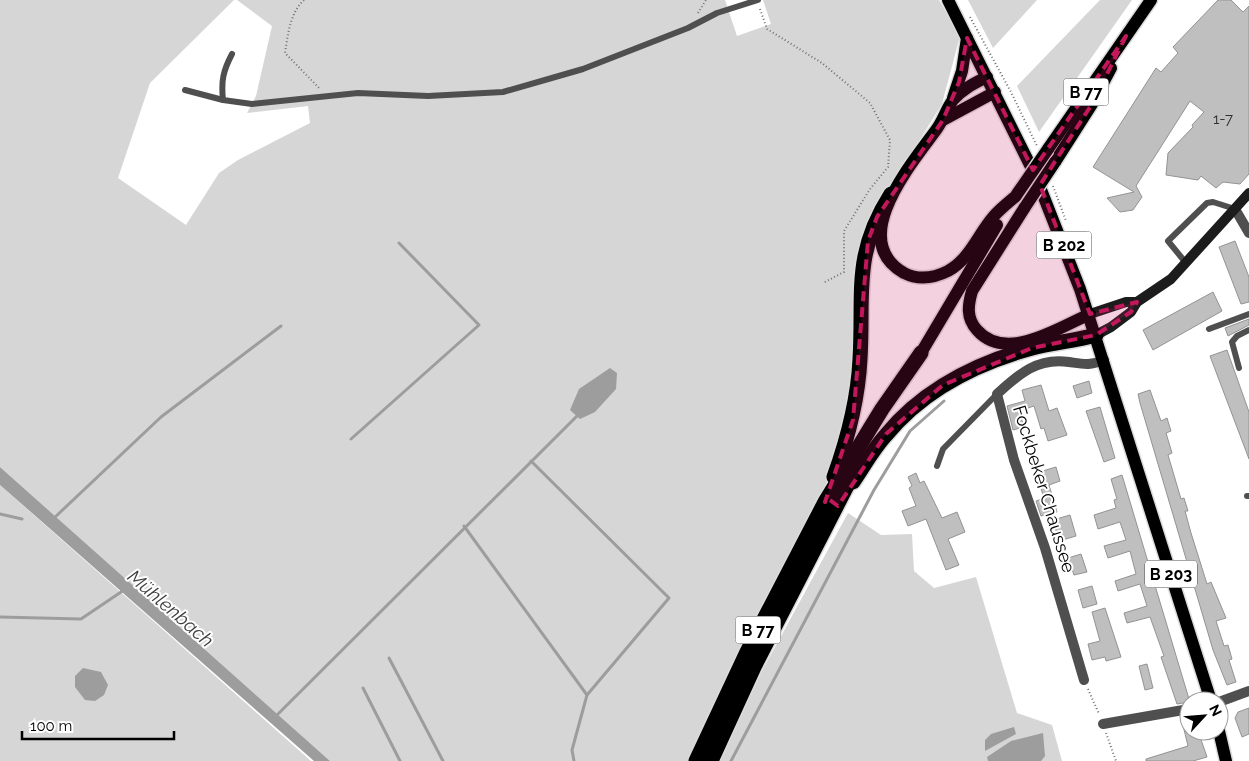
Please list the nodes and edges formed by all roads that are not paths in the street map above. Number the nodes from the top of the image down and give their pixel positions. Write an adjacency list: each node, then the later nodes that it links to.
1 (948, 0): 5 (main road, B 202)
2 (1151, 0): 4 (main road, B 77)
3 (757, 1): 10 (lane)
4 (1126, 36): 15 (main road, B 77, bridge); 20 (main road, bridge)
5 (967, 38): 7 (main road, B 202); 11 (main road)
6 (232, 54): 10 (lane)
7 (988, 77): 9 (main road, B 202); 11 (main road)
8 (185, 90): 10 (lane)
9 (995, 92): 12 (main road); 20 (main road, B 202)
10 (223, 100)
11 (952, 100): 12 (main road)
12 (943, 120): 14 (main road)
13 (1249, 193): 16 (street)
14 (891, 194): 15 (main road); 30 (highway)
15 (1017, 195): 25 (main road, B 77)
16 (1235, 209): 17 (street); 18 (street); 18 (lane)
17 (1249, 233)
18 (1186, 263): 19 (street)
19 (1138, 302): 20 (street); 24 (street)
20 (1090, 314): 24 (main road, B 202)
21 (1249, 314): 22 (lane)
22 (1209, 329)
23 (1249, 330): 27 (lane)
24 (1096, 335): 26 (main road, B 203); 30 (highway)
25 (921, 352): 30 (highway, B 77)
26 (1104, 360): 28 (street, Fockbeker Chaussee); 32 (main road, B 203)
27 (1239, 368)
28 (996, 394): 29 (lane); 31 (street, Fockbeker Chaussee)
29 (937, 466)
30 (832, 504): 38 (highway, B 77); 39 (highway, B 77)
31 (1084, 680)
32 (1208, 691)
33 (1249, 692): 34 (street)
34 (1229, 699)
35 (1179, 711): 36 (street)
36 (1103, 724)
37 (1221, 741): 40 (main road)
38 (696, 761)
39 (711, 761)
40 (1226, 761)

